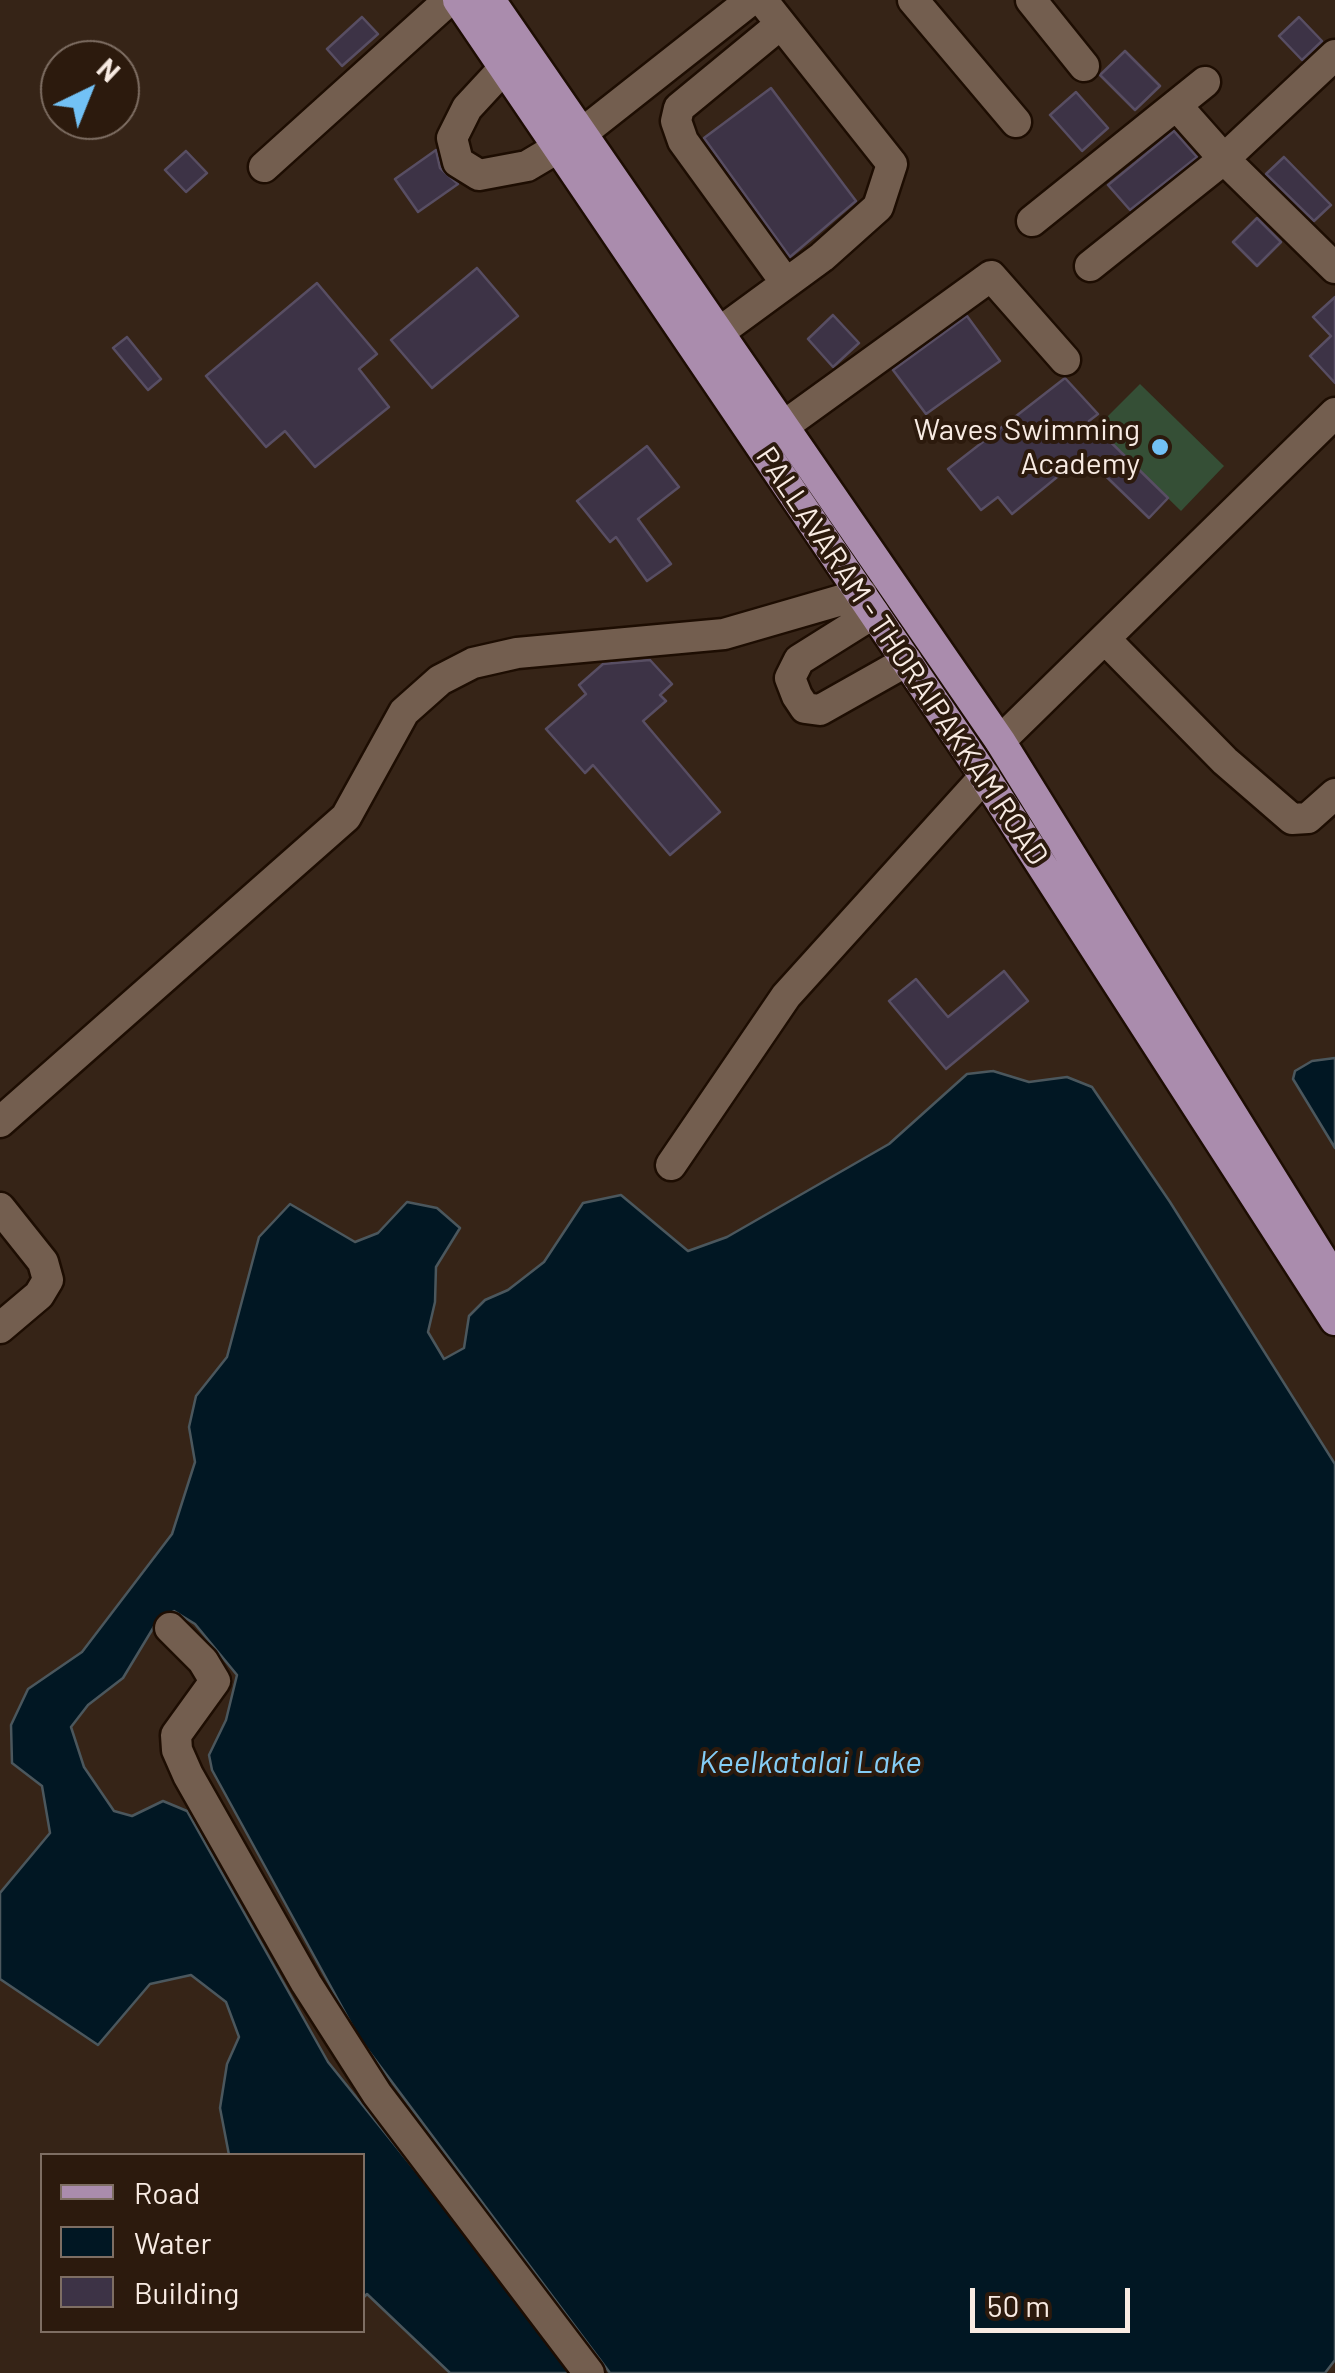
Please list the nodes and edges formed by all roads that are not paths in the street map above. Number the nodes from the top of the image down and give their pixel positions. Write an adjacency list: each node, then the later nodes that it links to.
1 (449, 0): 16 (street)
2 (458, 0): 10 (main road, PALLAVARAM - THORAIPAKKAM ROAD)
3 (490, 0): 14 (main road, PALLAVARAM - THORAIPAKKAM ROAD)
4 (752, 0): 14 (street)
5 (913, 0): 13 (street)
6 (1031, 0): 9 (street)
7 (772, 12): 20 (street); 20 (street)
8 (1333, 60): 15 (street)
9 (1084, 66)
10 (504, 68): 14 (main road, PALLAVARAM - THORAIPAKKAM ROAD); 14 (street)
11 (1205, 82): 12 (street)
12 (1178, 106): 15 (street); 17 (street)
13 (1016, 122)
14 (570, 141): 21 (main road, PALLAVARAM - THORAIPAKKAM ROAD); 25 (main road, PALLAVARAM - THORAIPAKKAM ROAD)
15 (1224, 159): 18 (street); 19 (street)
16 (264, 167)
17 (1032, 221)
18 (1090, 266)
19 (1335, 268)
20 (786, 283): 21 (street)
21 (721, 330): 24 (main road, PALLAVARAM - THORAIPAKKAM ROAD)
22 (1065, 360): 24 (street)
23 (1335, 414): 26 (street)
24 (785, 426): 28 (main road, PALLAVARAM - THORAIPAKKAM ROAD)
25 (868, 604): 27 (main road, PALLAVARAM - THORAIPAKKAM ROAD); 27 (street); 31 (street)
26 (1105, 638): 28 (street); 30 (street)
27 (907, 661): 29 (main road, PALLAVARAM - THORAIPAKKAM ROAD)
28 (1000, 741): 34 (main road, PALLAVARAM - THORAIPAKKAM ROAD)
29 (985, 776): 32 (street); 35 (main road, PALLAVARAM - THORAIPAKKAM ROAD)
30 (1335, 794)
31 (0, 1122)
32 (671, 1165)
33 (0, 1208): 36 (street)
34 (1335, 1280)
35 (1335, 1320)
36 (0, 1328)
37 (170, 1628): 38 (street)
38 (590, 2373)

